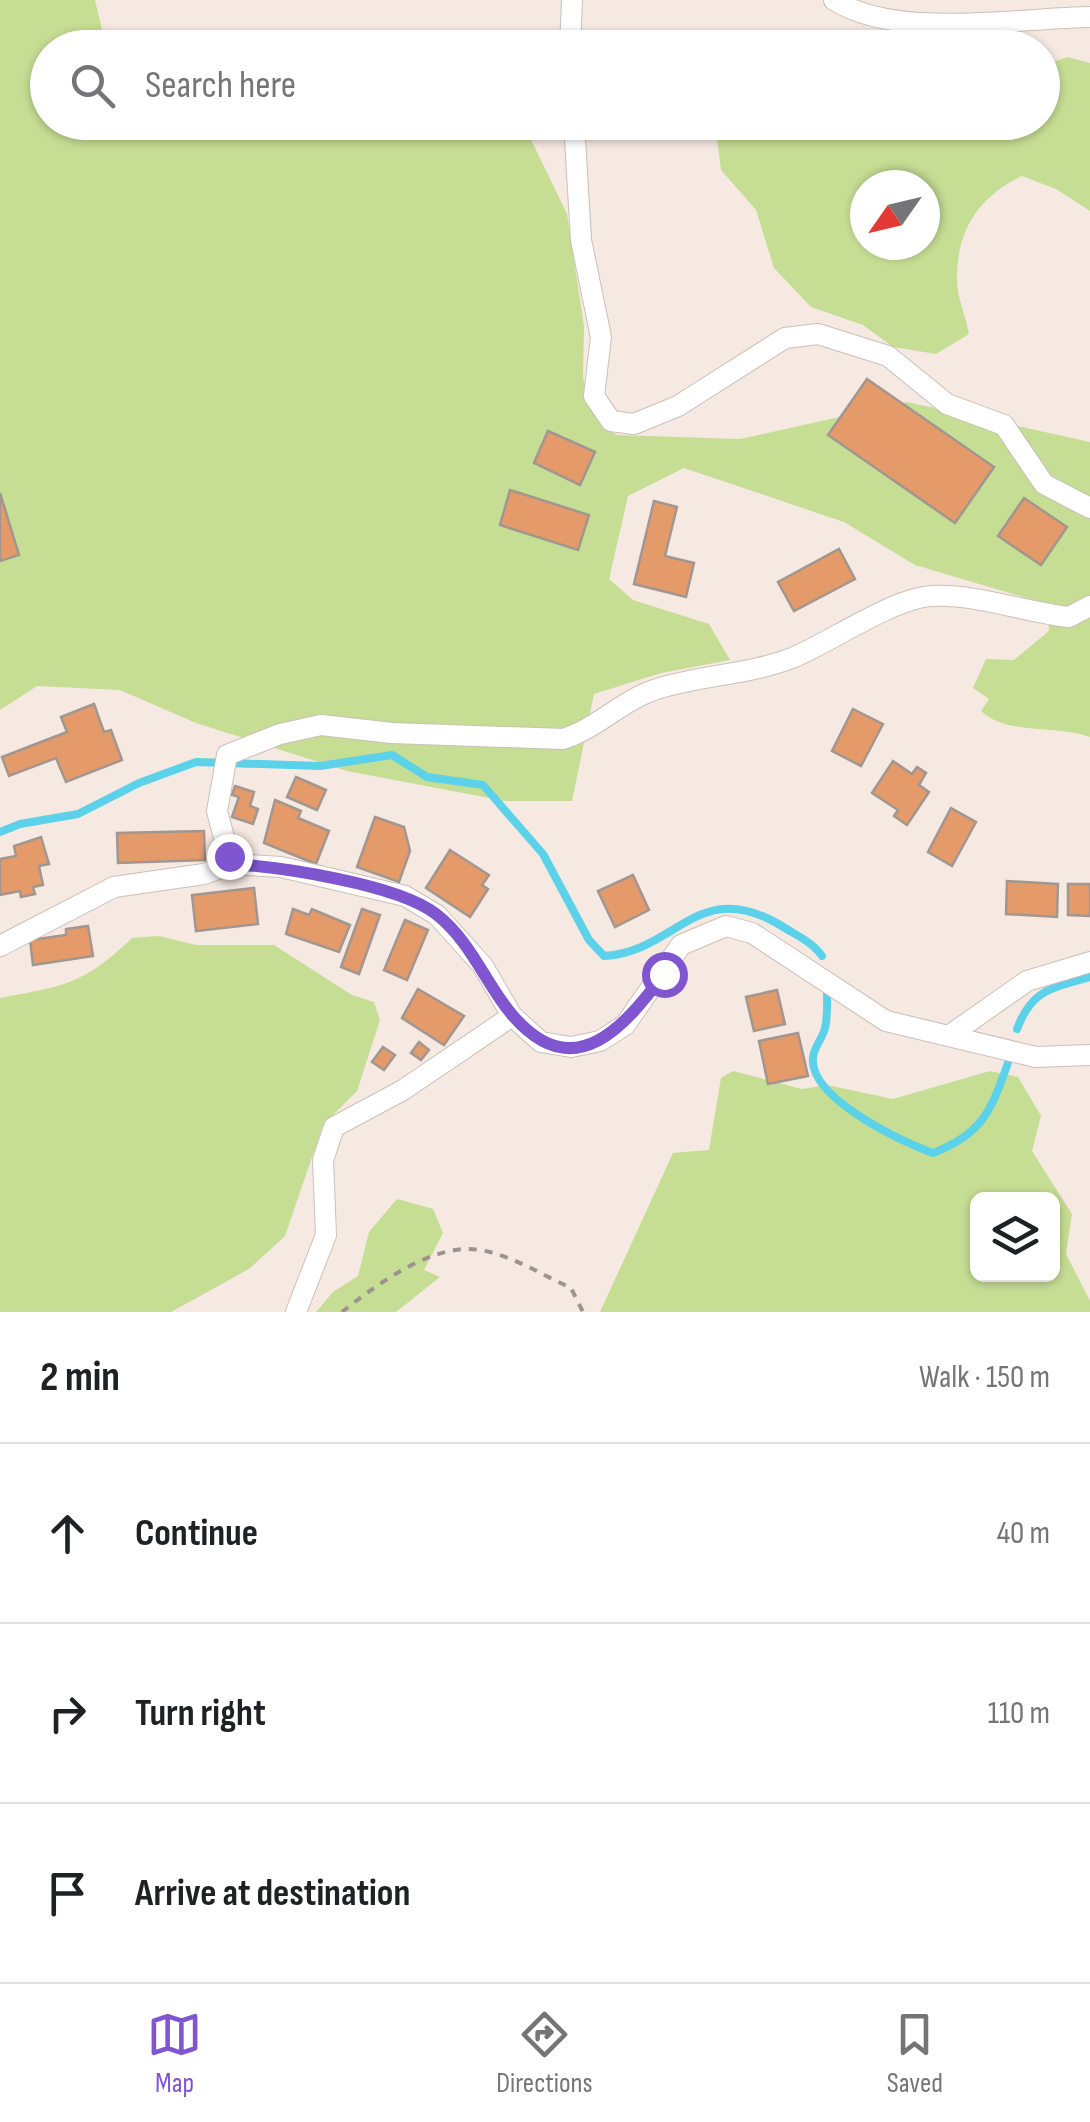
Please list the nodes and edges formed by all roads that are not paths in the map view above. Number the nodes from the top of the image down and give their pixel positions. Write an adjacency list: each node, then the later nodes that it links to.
1 (572, 0): 4 (street)
2 (834, 0): 3 (street)
3 (1090, 17)
4 (571, 30)
5 (575, 140): 6 (street)
6 (1090, 508)
7 (1090, 606): 8 (street)
8 (231, 864): 9 (street); 11 (street)
9 (0, 946)
10 (1090, 962): 12 (street)
11 (512, 1016): 12 (street); 14 (street)
12 (950, 1035): 13 (street)
13 (1090, 1056)
14 (296, 1312)

